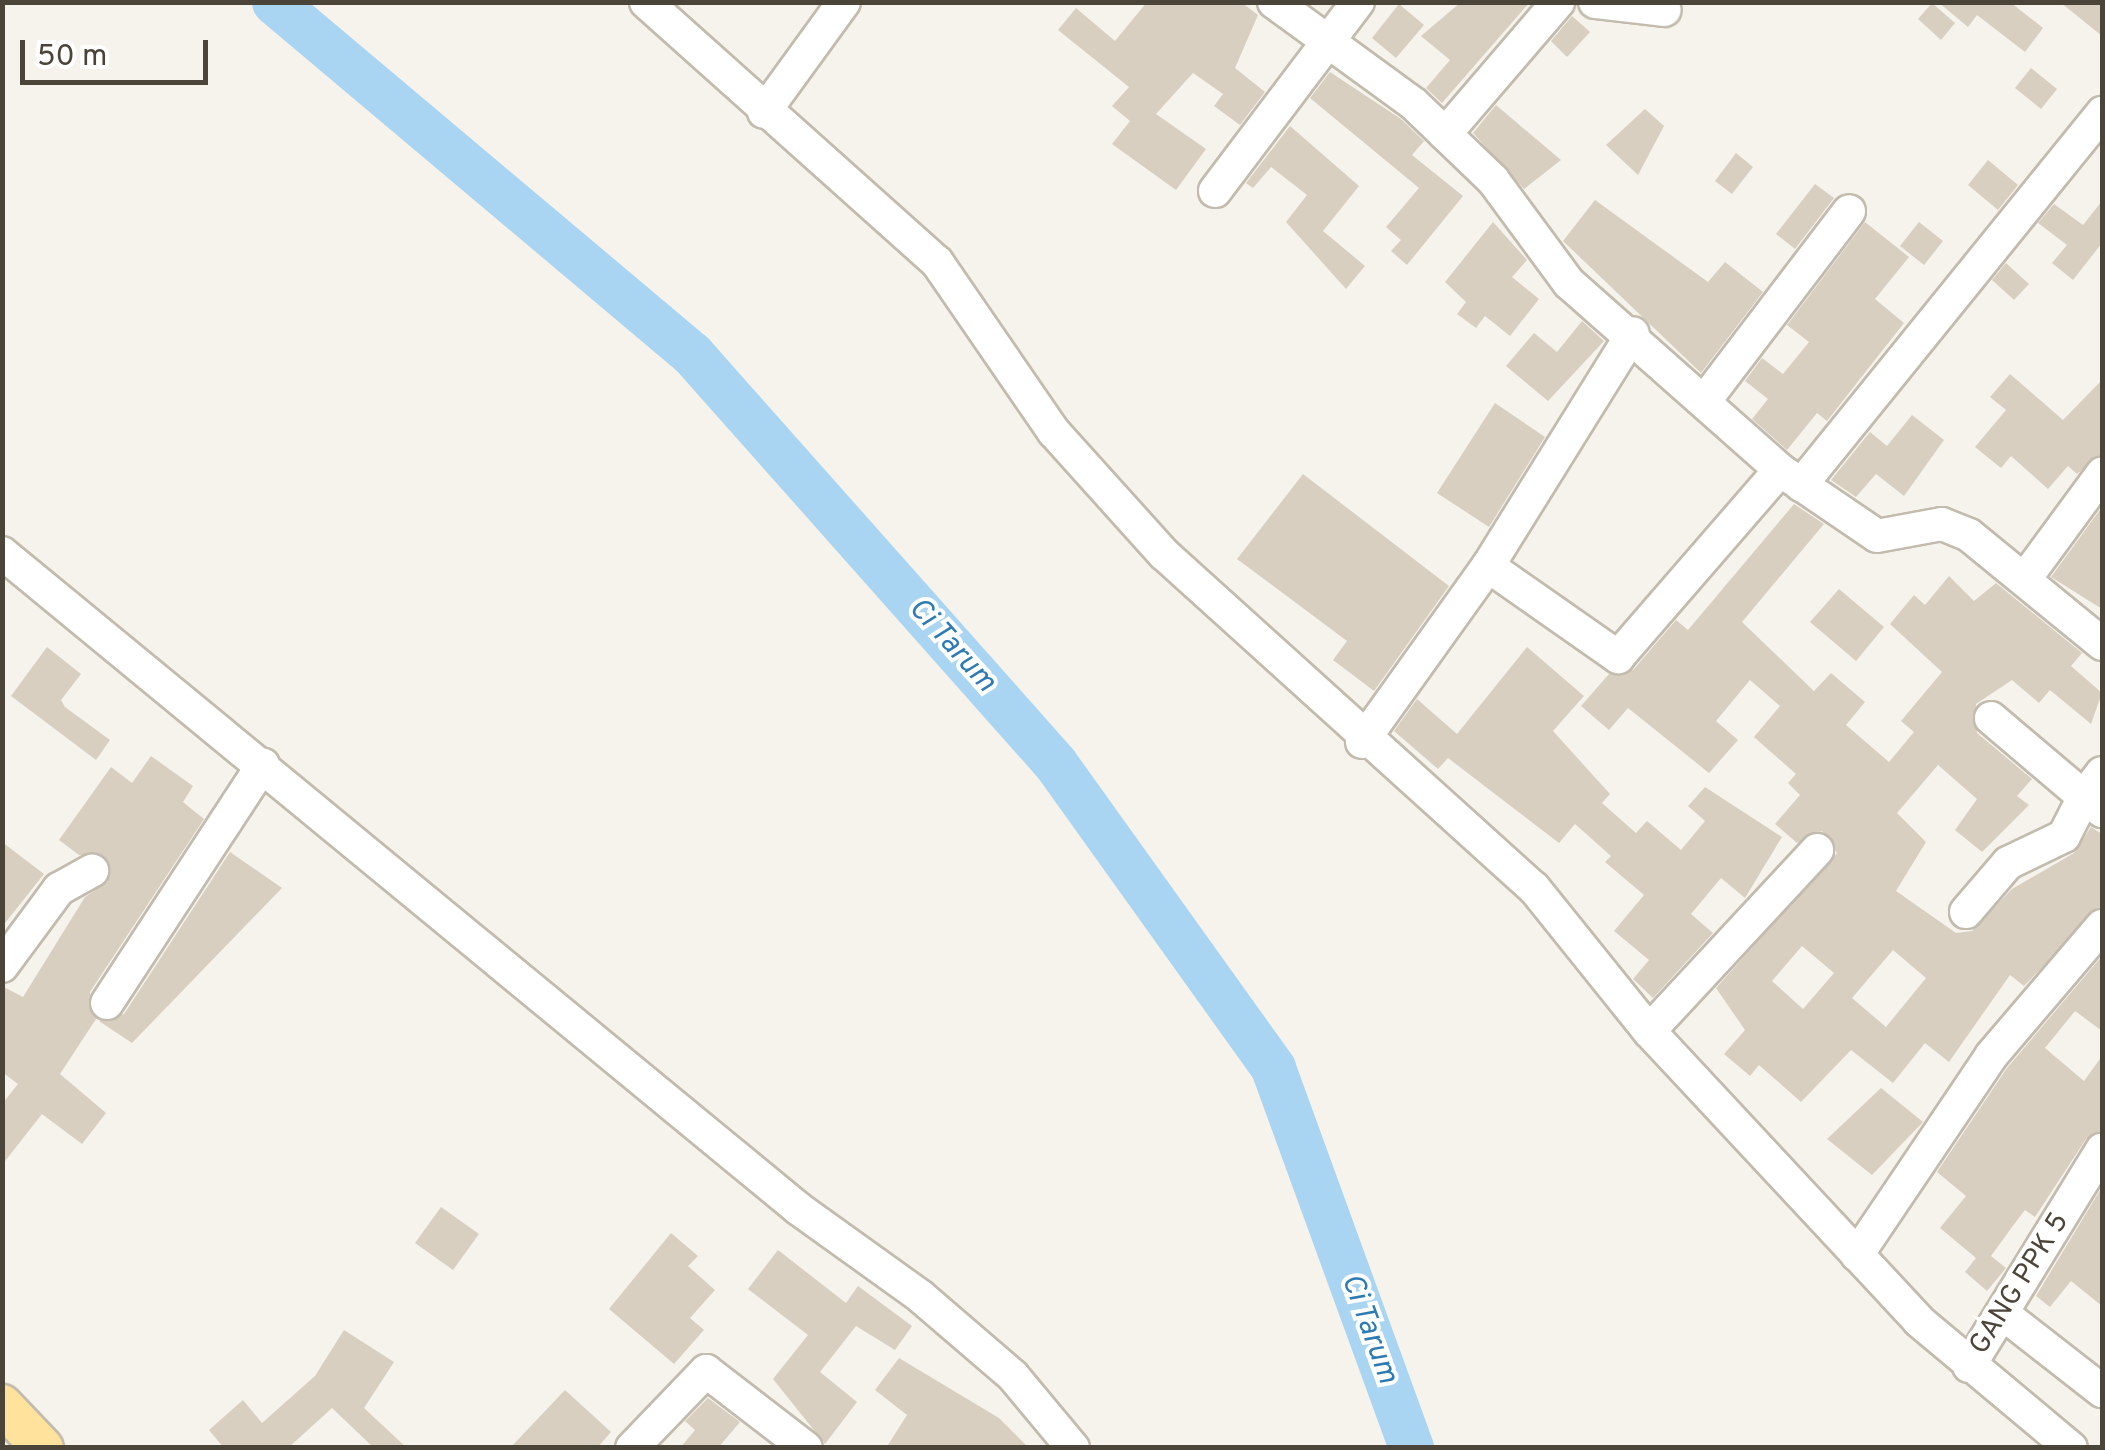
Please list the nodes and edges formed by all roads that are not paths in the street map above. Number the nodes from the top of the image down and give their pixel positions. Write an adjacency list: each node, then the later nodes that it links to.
1 (646, 2): 9 (street)
2 (844, 2): 9 (street)
3 (1274, 2): 8 (street)
4 (1358, 2): 8 (street)
5 (1558, 2): 11 (street)
6 (1595, 2): 7 (street)
7 (1665, 10)
8 (1326, 41): 11 (street); 12 (street)
9 (764, 112): 23 (street)
10 (2102, 112): 17 (street)
11 (1445, 134): 14 (street)
12 (1215, 191)
13 (1849, 211): 15 (street)
14 (1633, 333): 15 (street); 19 (street)
15 (1706, 399): 17 (street)
16 (2102, 474): 20 (street)
17 (1791, 477): 19 (street); 20 (street)
18 (2, 552): 24 (street)
19 (1488, 566): 23 (street)
20 (2027, 576): 21 (street)
21 (2102, 644)
22 (1991, 718): 25 (street)
23 (1362, 742): 32 (street)
24 (262, 765): 31 (street); 42 (street)
25 (2096, 794): 28 (street)
26 (1817, 850): 32 (street)
27 (92, 871): 30 (street)
28 (1966, 912)
29 (2102, 926): 34 (street)
30 (2, 966)
31 (107, 1004)
32 (1649, 1031): 34 (street)
33 (2102, 1150): 35 (street, GANG PPK 5)
34 (1857, 1255): 36 (street)
35 (2002, 1314): 36 (street, GANG PPK 5); 37 (street)
36 (1969, 1366): 43 (street)
37 (2102, 1390)
38 (2, 1405): 39 (main road)
39 (43, 1448)
40 (632, 1448): 41 (street)
41 (806, 1448)
42 (1074, 1448)
43 (2071, 1448)

